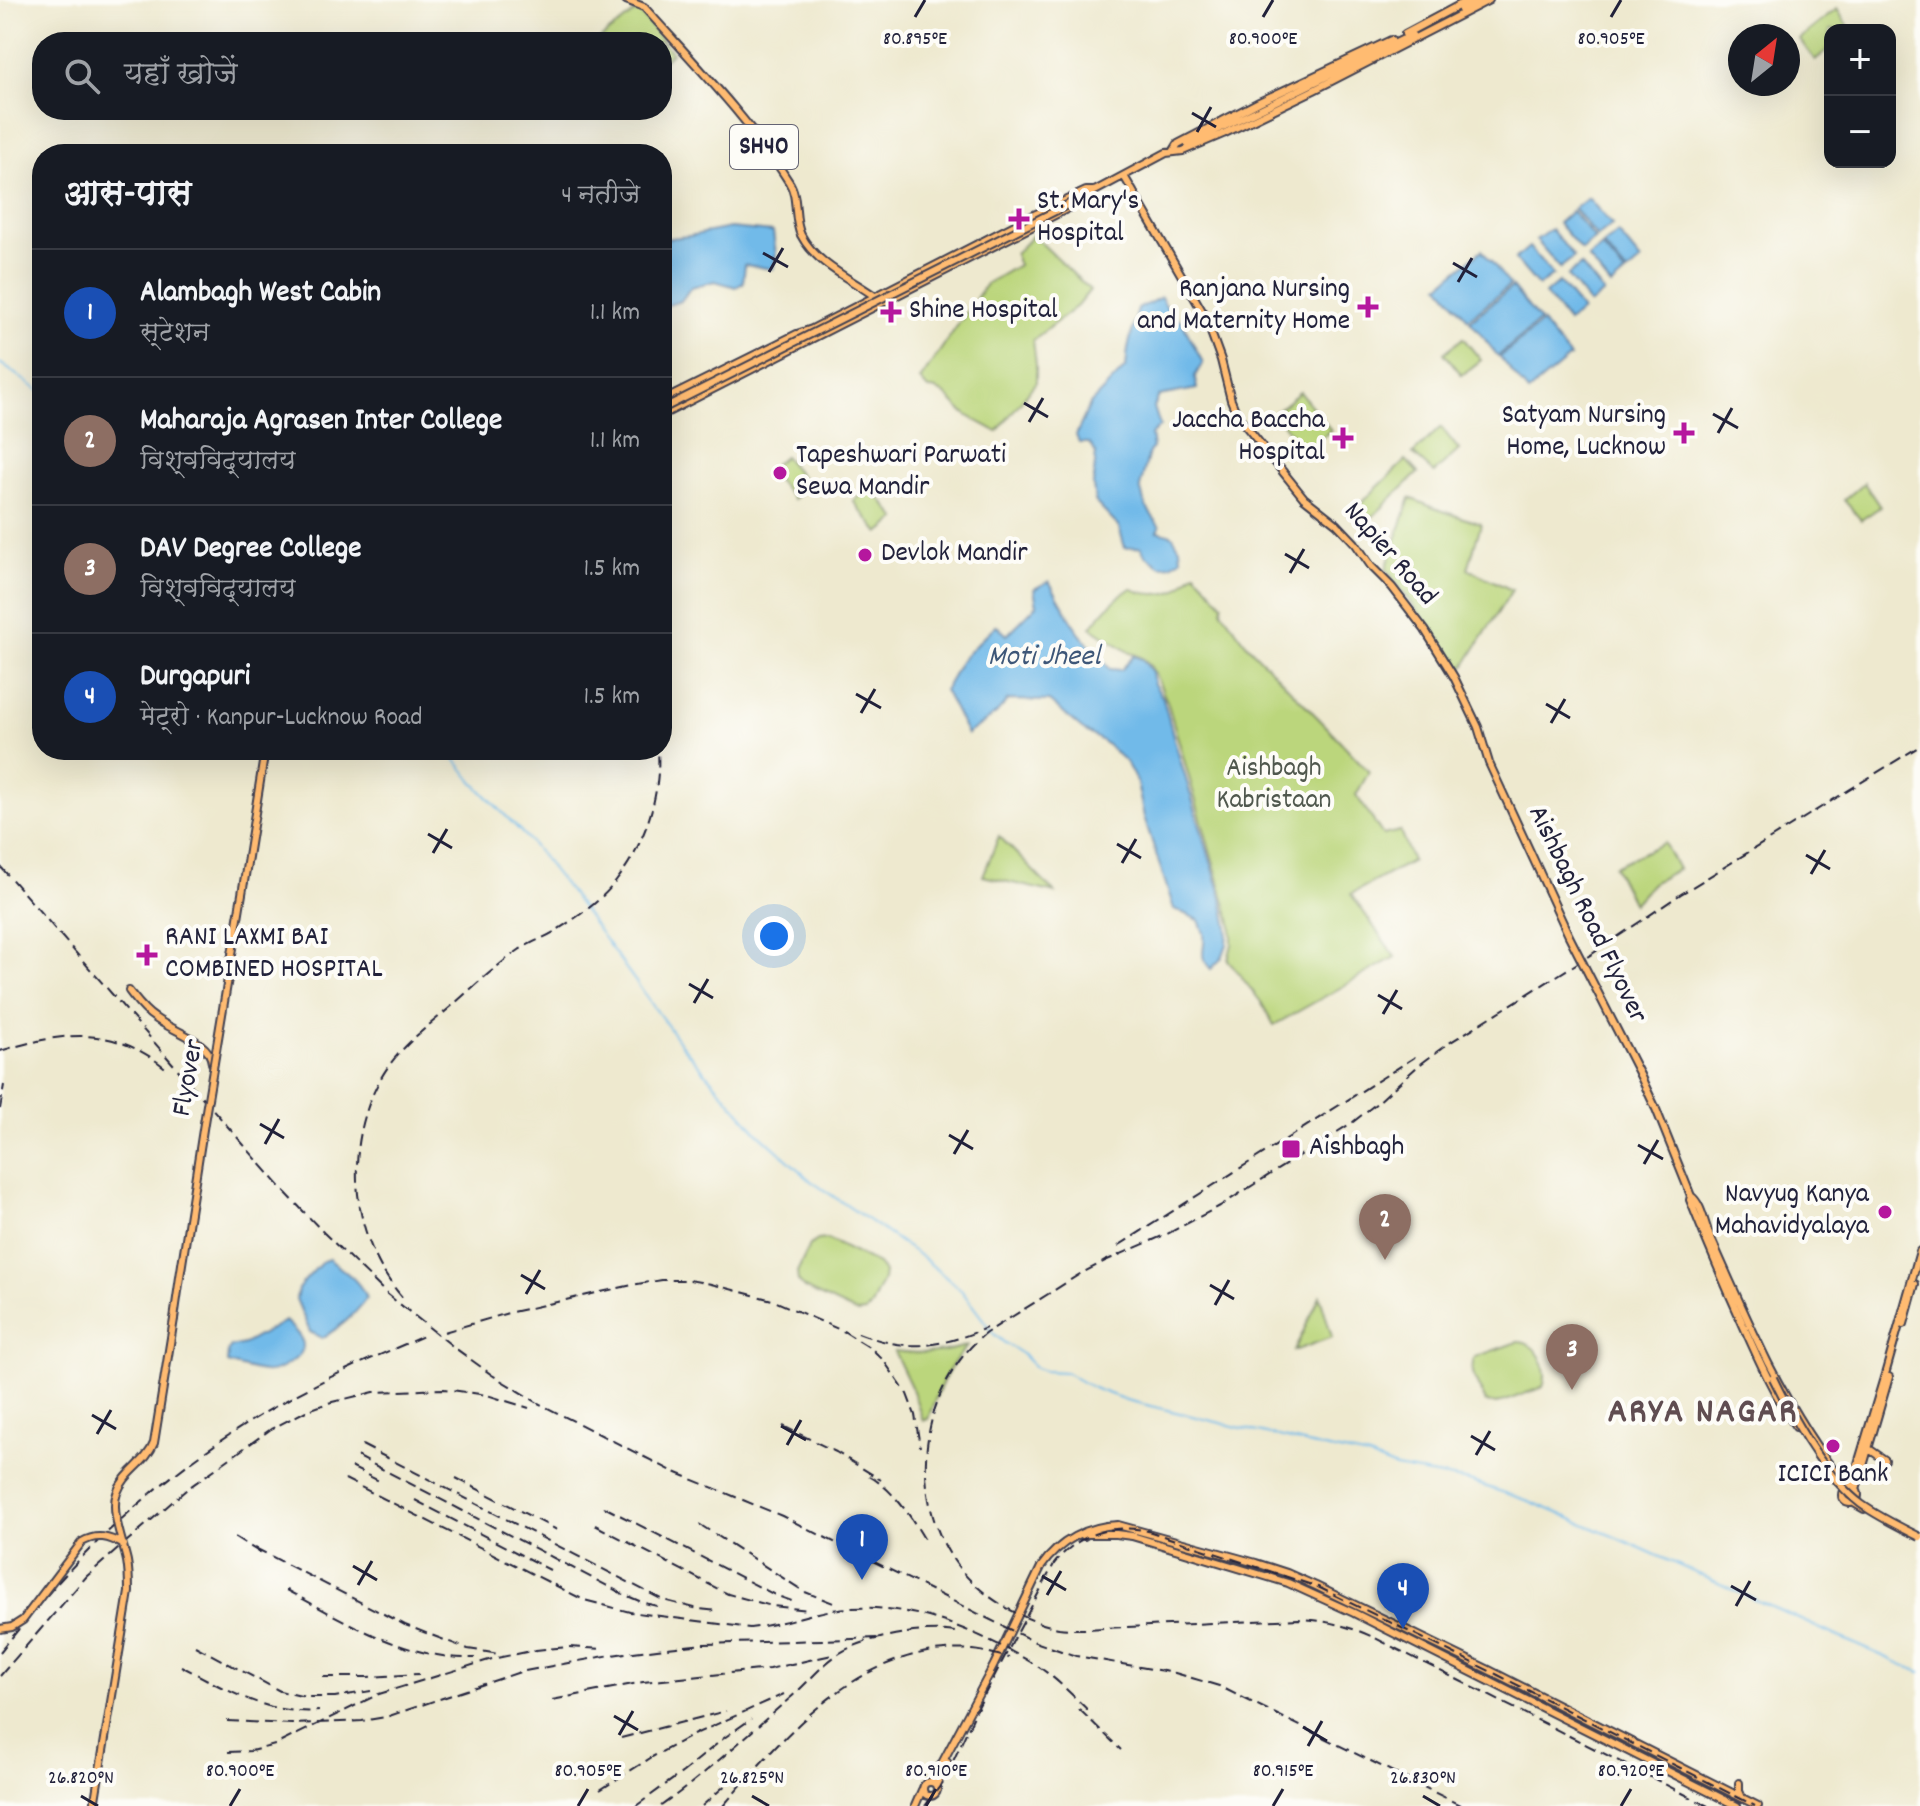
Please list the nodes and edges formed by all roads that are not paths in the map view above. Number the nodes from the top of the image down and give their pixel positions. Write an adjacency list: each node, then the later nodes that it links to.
1 (626, 0): 5 (main road, SH40)
2 (1469, 0): 7 (main road)
3 (1479, 0): 7 (main road)
4 (1489, 0): 7 (main road)
5 (666, 32)
6 (672, 39): 10 (main road, SH40)
7 (1174, 151): 8 (main road)
8 (1125, 178): 9 (main road); 15 (main road, Napier Road)
9 (1094, 191): 10 (main road); 12 (main road, bridge)
10 (878, 300): 11 (main road); 13 (main road)
11 (672, 396)
12 (672, 404)
13 (672, 410)
14 (263, 760): 17 (main road, Flyover, bridge)
15 (1489, 763): 20 (main road, Aishbagh Road Flyover, bridge)
16 (131, 994): 17 (main road, bridge)
17 (210, 1087): 25 (main road, Flyover, bridge)
18 (1920, 1251): 23 (main road)
19 (1920, 1265): 21 (main road)
20 (1765, 1363): 23 (main road, Aishbagh Road Flyover); 24 (main road, bridge)
21 (1869, 1449): 22 (main road); 23 (main road)
22 (1885, 1460)
23 (1851, 1493): 24 (main road)
24 (1920, 1537)
25 (124, 1545): 27 (main road, bridge); 37 (main road, Flyover, bridge)
26 (1029, 1596): 28 (main road); 29 (main road); 33 (main road)
27 (0, 1629)
28 (1629, 1741): 29 (main road); 30 (main road)
29 (1624, 1749): 31 (main road)
30 (1670, 1762): 31 (main road); 36 (main road)
31 (1666, 1770): 40 (main road)
32 (1739, 1783): 36 (main road)
33 (934, 1784): 34 (main road); 35 (main road)
34 (922, 1790): 35 (main road); 38 (main road)
35 (930, 1797): 39 (main road)
36 (1742, 1799): 41 (main road)
37 (94, 1806)
38 (915, 1806)
39 (923, 1806)
40 (1737, 1806)
41 (1758, 1806)

